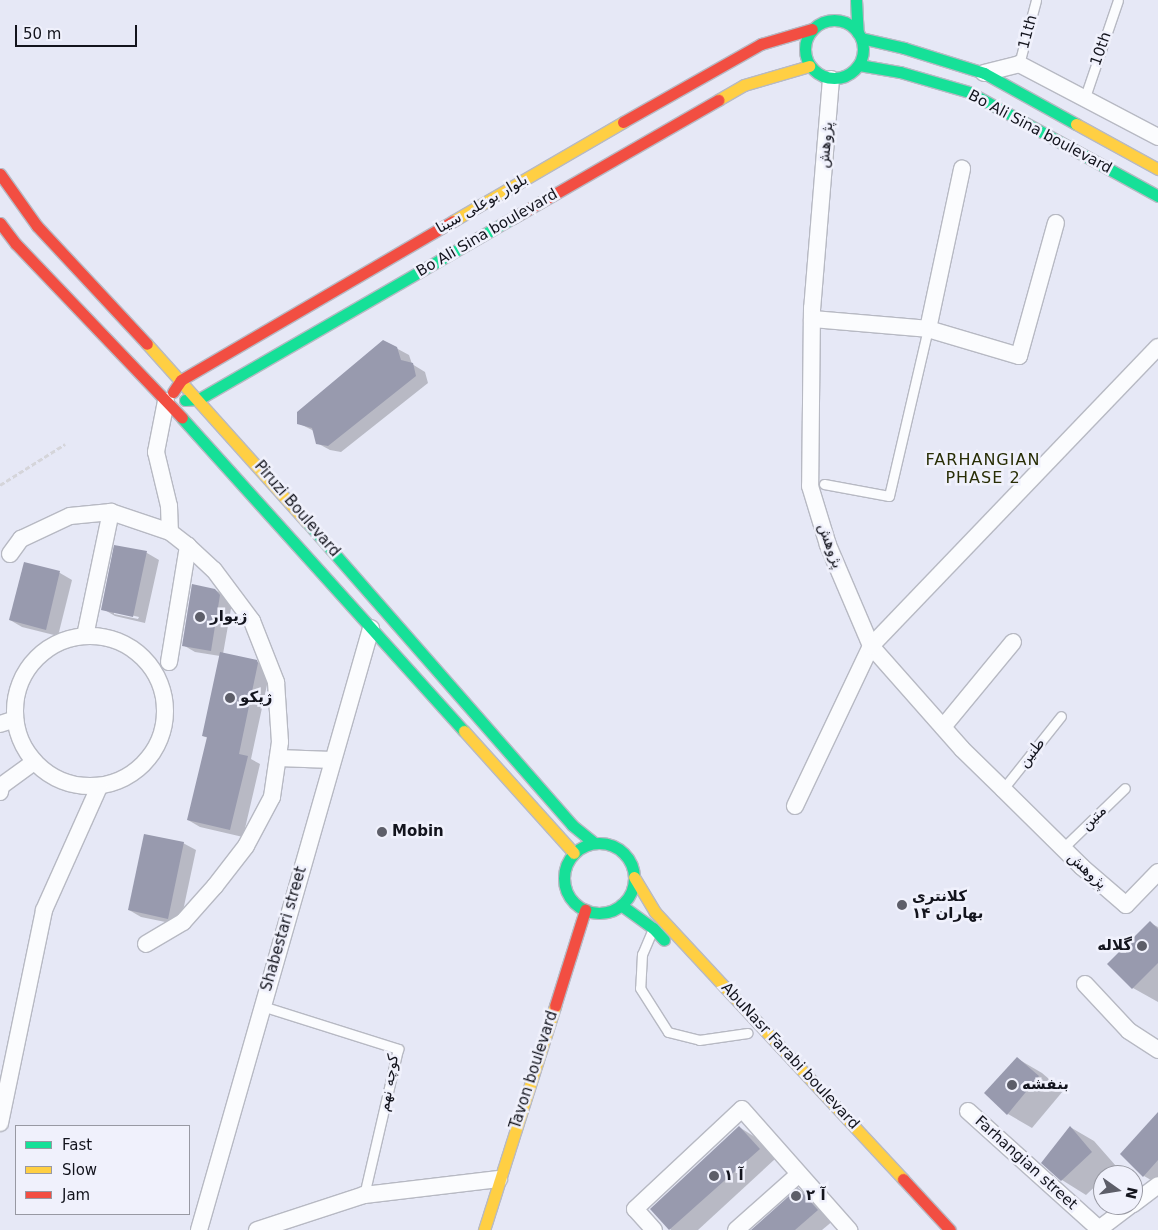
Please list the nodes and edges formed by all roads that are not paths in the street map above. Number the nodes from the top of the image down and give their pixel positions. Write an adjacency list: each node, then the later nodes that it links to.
1 (856, 0): 7 (street)
2 (1036, 0): 9 (lane, 11th)
3 (1118, 0): 13 (lane, 10th)
4 (824, 7): 5 (street)
5 (823, 22): 6 (street); 7 (street)
6 (812, 29): 10 (street); 26 (street, بلوار بوعلی سینا)
7 (859, 35): 8 (street); 11 (street, Bo Ali Sina boulevard)
8 (859, 64): 12 (street); 18 (street, Bo Ali Sina boulevard)
9 (1020, 64): 11 (street); 13 (street)
10 (809, 66): 12 (street); 27 (street, Bo Ali Sina boulevard)
11 (984, 73): 16 (street, Bo Ali Sina boulevard)
12 (831, 79): 23 (street, پژوهش)
13 (1085, 97): 14 (street)
14 (1158, 137)
15 (962, 169): 24 (street)
16 (1158, 169)
17 (0, 174): 26 (street, Piruzi Boulevard)
18 (1158, 196)
19 (0, 223): 22 (street, Piruzi Boulevard)
20 (1056, 223): 24 (street)
21 (0, 235): 22 (street)
22 (16, 244): 28 (street, Piruzi Boulevard)
23 (812, 319): 24 (street); 37 (street, پژوهش)
24 (928, 329): 29 (lane)
25 (1158, 347): 37 (street)
26 (181, 380): 27 (street, Piruzi Boulevard); 28 (street, بلوار بوعلی سینا)
27 (199, 399): 28 (street, Bo Ali Sina boulevard); 50 (street, Piruzi Boulevard)
28 (166, 401): 31 (street); 34 (street, Piruzi Boulevard)
29 (824, 484)
30 (111, 512): 31 (street); 33 (street); 35 (street)
31 (170, 532): 32 (street)
32 (188, 546): 38 (street); 42 (street)
33 (10, 554)
34 (371, 628): 43 (street, Shabestari street); 52 (street, Piruzi Boulevard)
35 (84, 636): 40 (street); 45 (street)
36 (1013, 642): 41 (street)
37 (871, 646): 41 (street, پژوهش); 49 (street)
38 (169, 662)
39 (1061, 716): 47 (lane, طنین)
40 (8, 722): 44 (street)
41 (943, 727): 47 (street, پژوهش)
42 (278, 758): 43 (street); 58 (street)
43 (332, 760): 61 (street, Shabestari street)
44 (34, 762): 45 (street); 48 (street)
45 (99, 787): 65 (street)
46 (1125, 788): 51 (lane, متین)
47 (1003, 789): 51 (street, پژوهش)
48 (0, 792)
49 (795, 806)
50 (594, 843): 52 (street); 54 (street)
51 (1062, 848): 53 (street, پژوهش)
52 (574, 853): 56 (street)
53 (1158, 872)
54 (634, 877): 55 (street); 62 (street, AbuNasr Farabi boulevard)
55 (621, 905): 56 (street); 57 (street)
56 (584, 910): 69 (street, Tavon boulevard)
57 (653, 928): 59 (street); 63 (lane)
58 (146, 944)
59 (672, 949)
60 (1085, 984): 64 (street)
61 (262, 1006): 71 (lane, کوچه نهم); 75 (street, Shabestari street)
62 (758, 1022): 63 (street); 80 (street, AbuNasr Farabi boulevard)
63 (747, 1033)
64 (1158, 1050)
65 (2, 1101): 67 (street)
66 (968, 1111): 73 (street, Farhangian street)
67 (0, 1122)
68 (799, 1174): 74 (street); 78 (street); 79 (street)
69 (499, 1179): 71 (street); 77 (street, Tavon boulevard)
70 (1158, 1185): 72 (street, Farhangian street)
71 (364, 1195): 76 (street)
72 (1143, 1196)
73 (1117, 1215)
74 (847, 1229)
75 (198, 1230)
76 (257, 1230)
77 (484, 1230)
78 (654, 1230)
79 (736, 1230)
80 (950, 1230)

